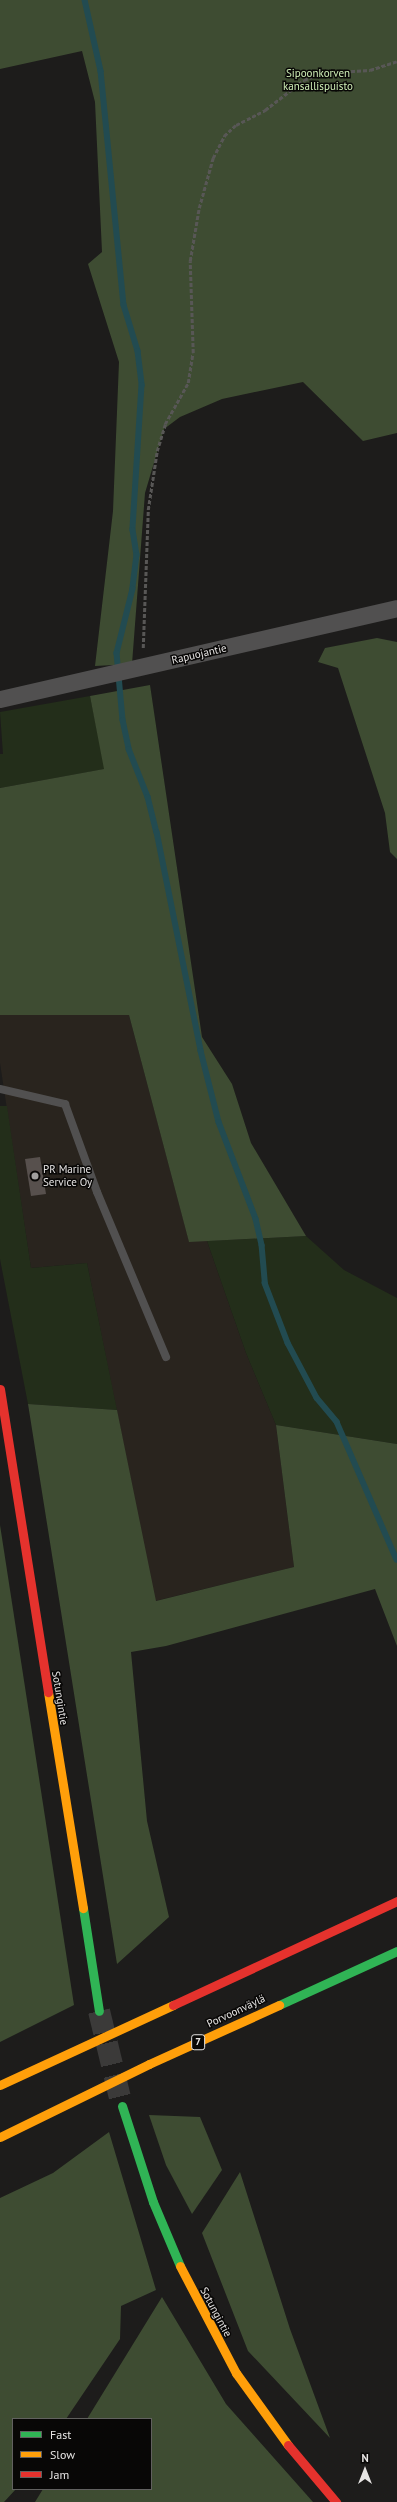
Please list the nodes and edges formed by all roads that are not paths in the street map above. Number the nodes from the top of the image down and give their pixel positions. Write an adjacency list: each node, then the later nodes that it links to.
1 (397, 608): 2 (street, Rapuojantie)
2 (0, 699)
3 (0, 1089): 4 (lane)
4 (166, 1357)
5 (0, 1389): 8 (main road, Sotungintie)
6 (397, 1901): 9 (main road)
7 (397, 1951): 11 (main road, Porvoonväylä / 7)
8 (99, 2010)
9 (0, 2085)
10 (122, 2106): 12 (main road, Sotungintie)
11 (0, 2137)
12 (336, 2502)

